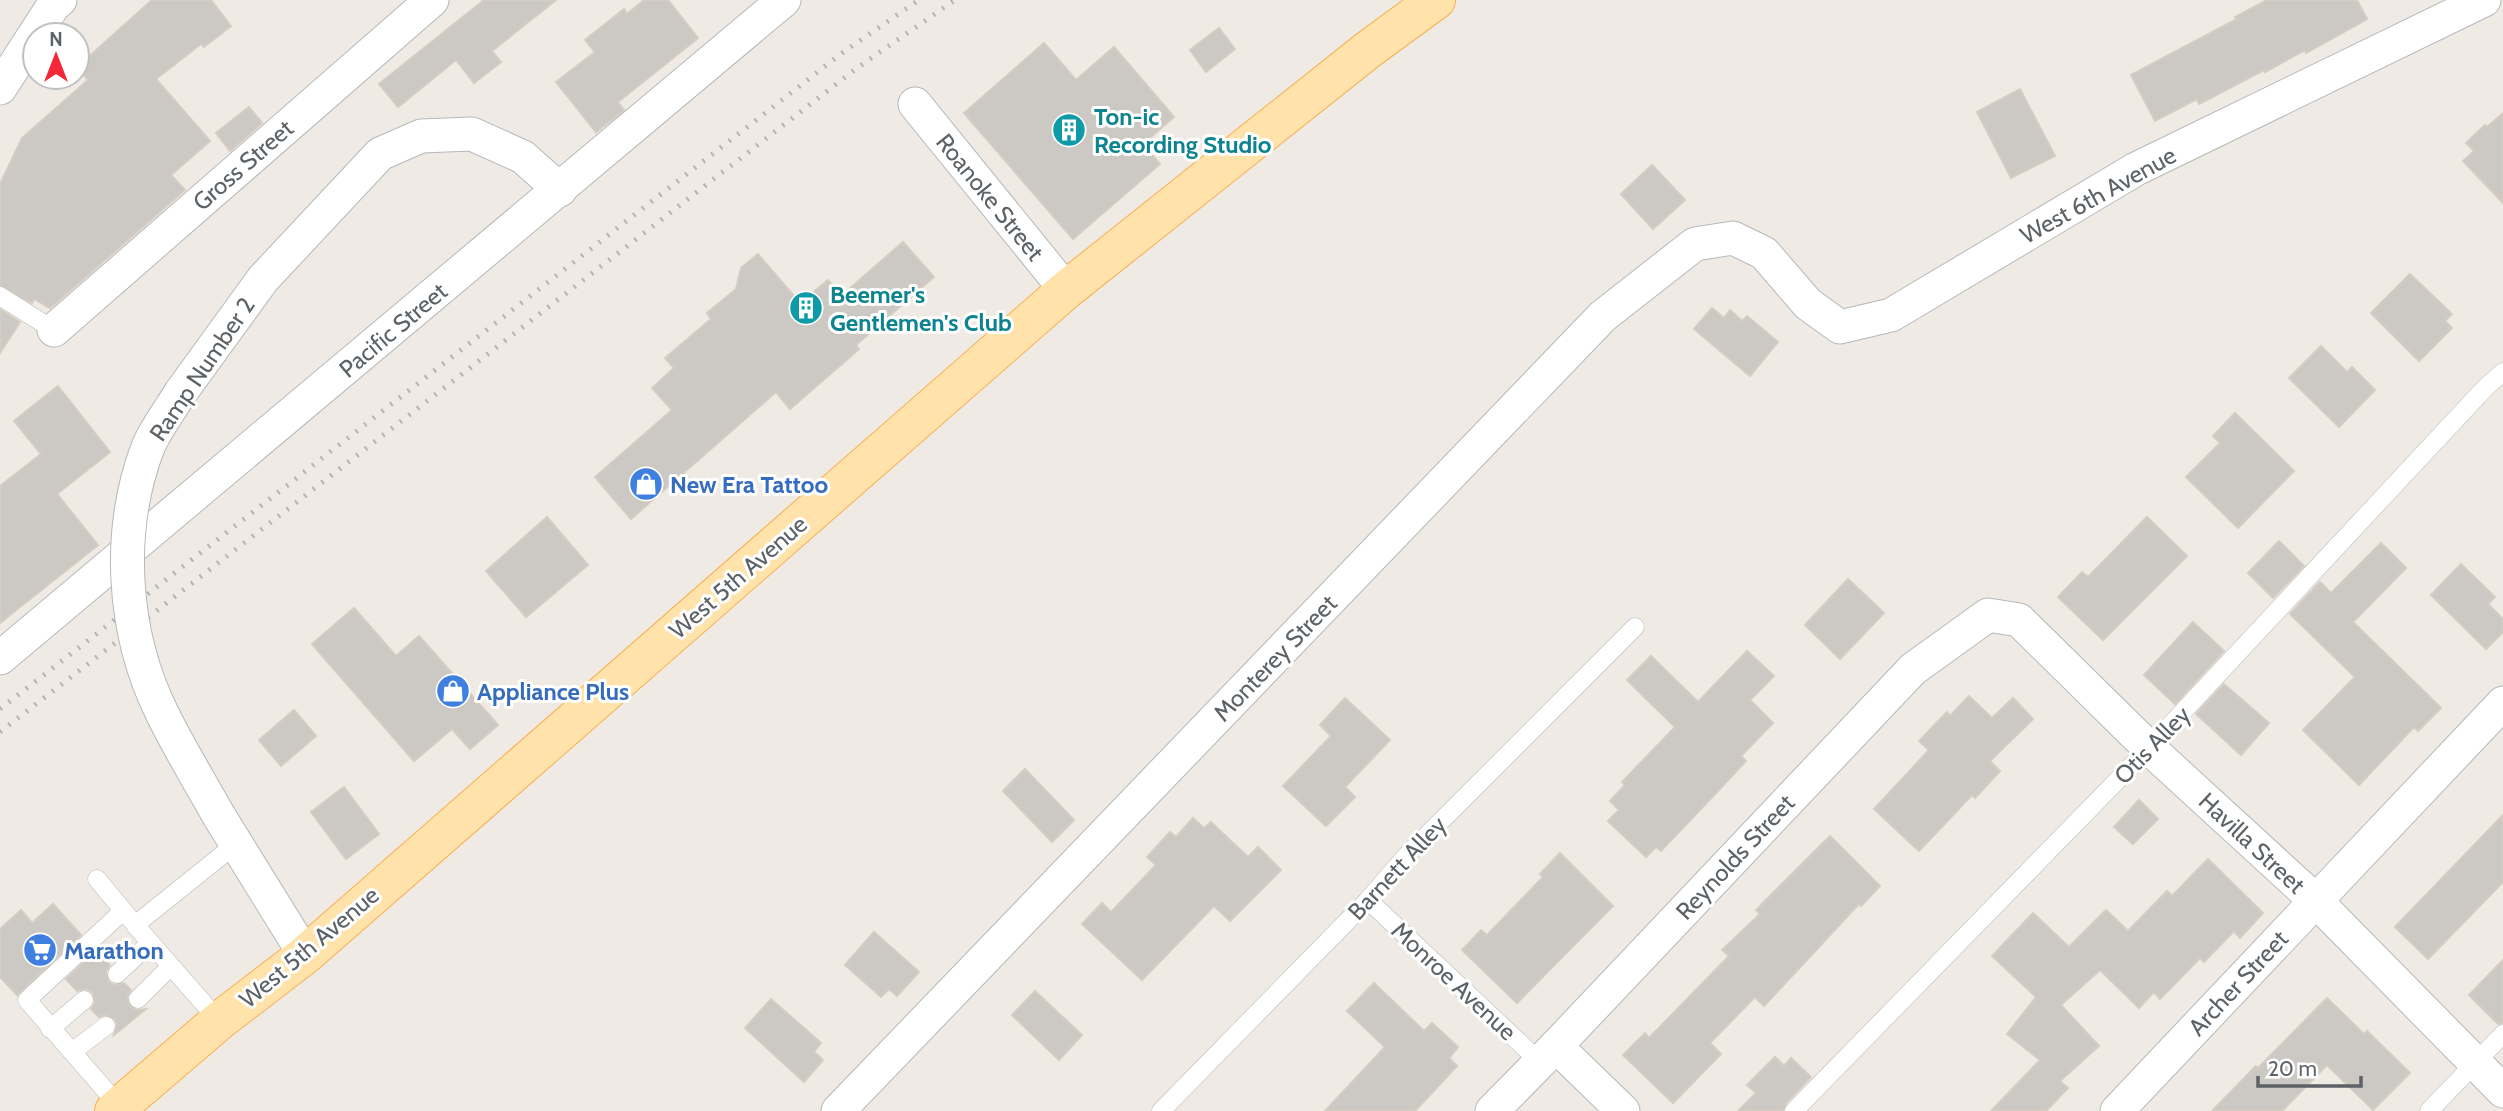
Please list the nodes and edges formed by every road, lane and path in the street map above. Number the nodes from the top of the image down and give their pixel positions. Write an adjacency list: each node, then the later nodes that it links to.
1 (60, 0): 6 (street)
2 (432, 0): 12 (street, Gross Street)
3 (784, 0): 8 (street, Pacific Street)
4 (1436, 0): 10 (main road, West 5th Avenue)
5 (2484, 0): 9 (street, West 6th Avenue)
6 (0, 88)
7 (915, 104): 10 (street, Roanoke Street)
8 (560, 190): 16 (street, Pacific Street); 19 (street, Ramp Number 2, bridge)
9 (1733, 238): 39 (street, Monterey Street)
10 (1066, 290): 25 (main road, West 5th Avenue)
11 (0, 296): 12 (lane)
12 (54, 330)
13 (2503, 372): 18 (lane, Otis Alley)
14 (1988, 615): 18 (street, Havilla Street); 35 (street, Reynolds Street)
15 (1635, 627): 21 (lane, Barnett Alley)
16 (0, 658)
17 (2503, 703): 22 (street, Archer Street)
18 (2149, 748): 22 (street, Havilla Street); 43 (lane, Otis Alley)
19 (236, 844): 23 (lane); 25 (street, Ramp Number 2)
20 (97, 879): 23 (lane)
21 (1368, 900): 35 (lane, Monroe Avenue); 40 (lane, Barnett Alley)
22 (2316, 901): 36 (street, Havilla Street); 44 (street, Archer Street)
23 (129, 918): 24 (lane); 32 (lane)
24 (150, 943): 26 (lane); 27 (lane)
25 (305, 955): 30 (main road, West 5th Avenue)
26 (171, 966): 28 (lane); 30 (lane)
27 (117, 974)
28 (138, 999)
29 (85, 1000): 32 (lane)
30 (219, 1021): 38 (main road, West 5th Avenue)
31 (106, 1026): 34 (lane)
32 (50, 1029): 34 (lane)
33 (2503, 1034): 36 (lane)
34 (72, 1052): 38 (lane)
35 (1548, 1054): 41 (street, Reynolds Street); 42 (street, Monroe Avenue)
36 (2474, 1064): 37 (street, Havilla Street); 45 (lane)
37 (2503, 1091)
38 (117, 1109)
39 (838, 1111)
40 (1161, 1111)
41 (1492, 1111)
42 (1623, 1111)
43 (1794, 1111)
44 (2117, 1111)
45 (2429, 1111)

